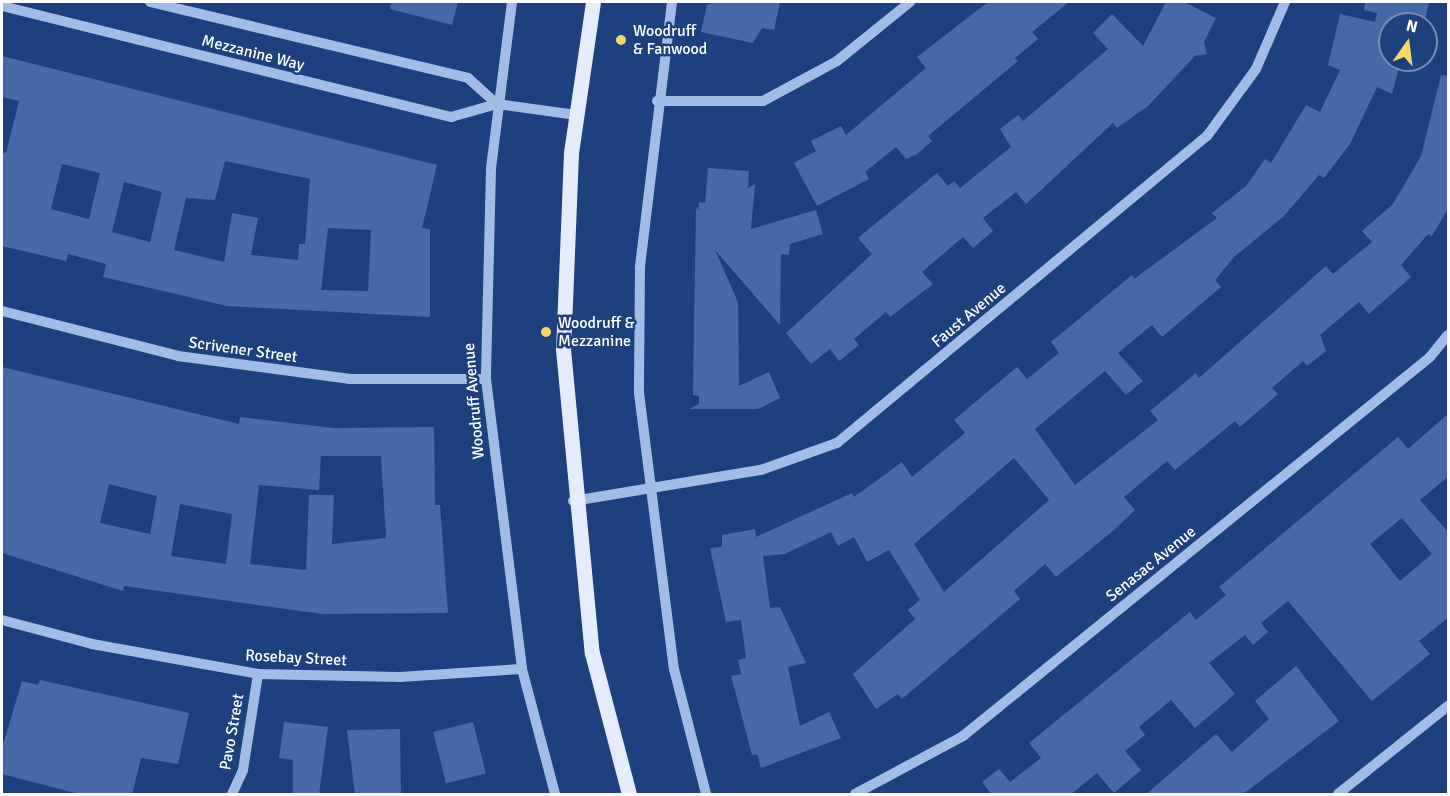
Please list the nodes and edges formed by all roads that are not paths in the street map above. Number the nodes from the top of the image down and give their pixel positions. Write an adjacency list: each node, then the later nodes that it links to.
1 (150, 2): 9 (street, Mezzanine Way)
2 (513, 2): 9 (street, Woodruff Avenue)
3 (592, 2): 10 (main road)
4 (672, 2): 8 (street)
5 (910, 2): 8 (street)
6 (1285, 2): 14 (street, Faust Avenue)
7 (2, 6): 9 (street, Mezzanine Way)
8 (657, 101): 14 (street)
9 (496, 104): 10 (street, Mezzanine Way); 13 (street, Woodruff Avenue)
10 (576, 115): 15 (main road)
11 (2, 310): 13 (street, Scrivener Street)
12 (1449, 335): 24 (street, Senasac Avenue)
13 (486, 379): 17 (street, Woodruff Avenue)
14 (652, 489): 15 (street, Faust Avenue); 23 (street)
15 (573, 501): 22 (main road)
16 (2, 620): 18 (street, Rosebay Street)
17 (522, 669): 18 (street, Rosebay Street); 21 (street, Woodruff Avenue)
18 (258, 674): 20 (street, Pavo Street)
19 (1449, 706): 25 (street)
20 (232, 795)
21 (555, 795)
22 (629, 795)
23 (706, 795)
24 (855, 795)
25 (1338, 795)

